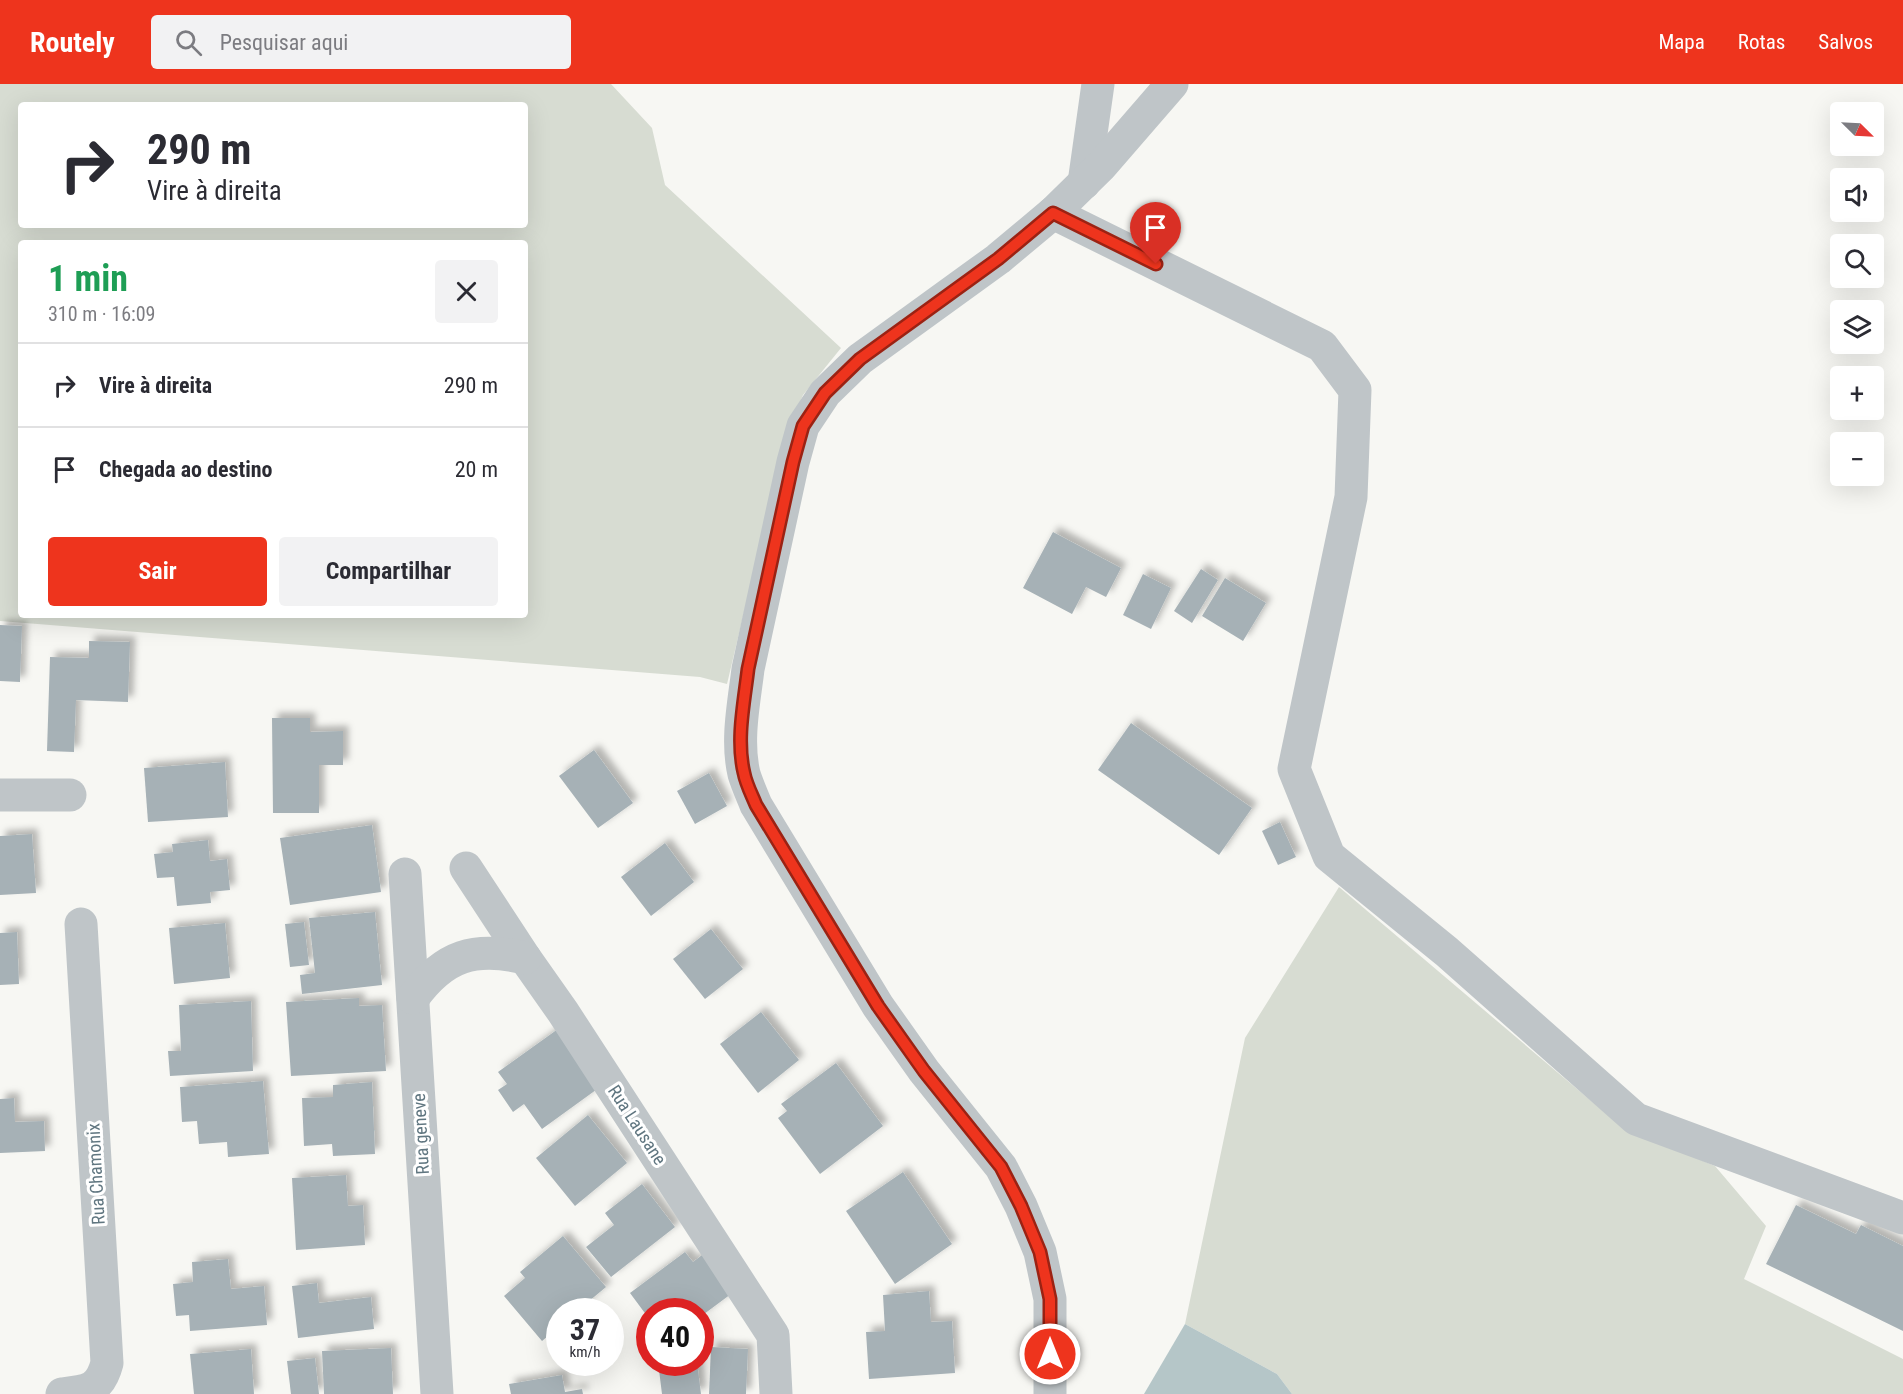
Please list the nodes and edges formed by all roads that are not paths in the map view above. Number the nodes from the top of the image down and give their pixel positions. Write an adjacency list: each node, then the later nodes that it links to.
1 (1098, 84): 3 (street)
2 (1172, 84): 3 (street)
3 (1084, 183): 4 (street)
4 (1053, 213): 12 (street); 16 (street)
5 (0, 795): 6 (street)
6 (70, 795)
7 (466, 868): 10 (street, Rua Lausane)
8 (405, 874): 11 (street, Rua geneve)
9 (81, 924): 13 (street, Rua Chamonix)
10 (525, 958): 11 (street); 15 (street, Rua Lausane)
11 (413, 998): 14 (street, Rua geneve)
12 (1903, 1218)
13 (62, 1394)
14 (437, 1394)
15 (776, 1394)
16 (1050, 1394)

